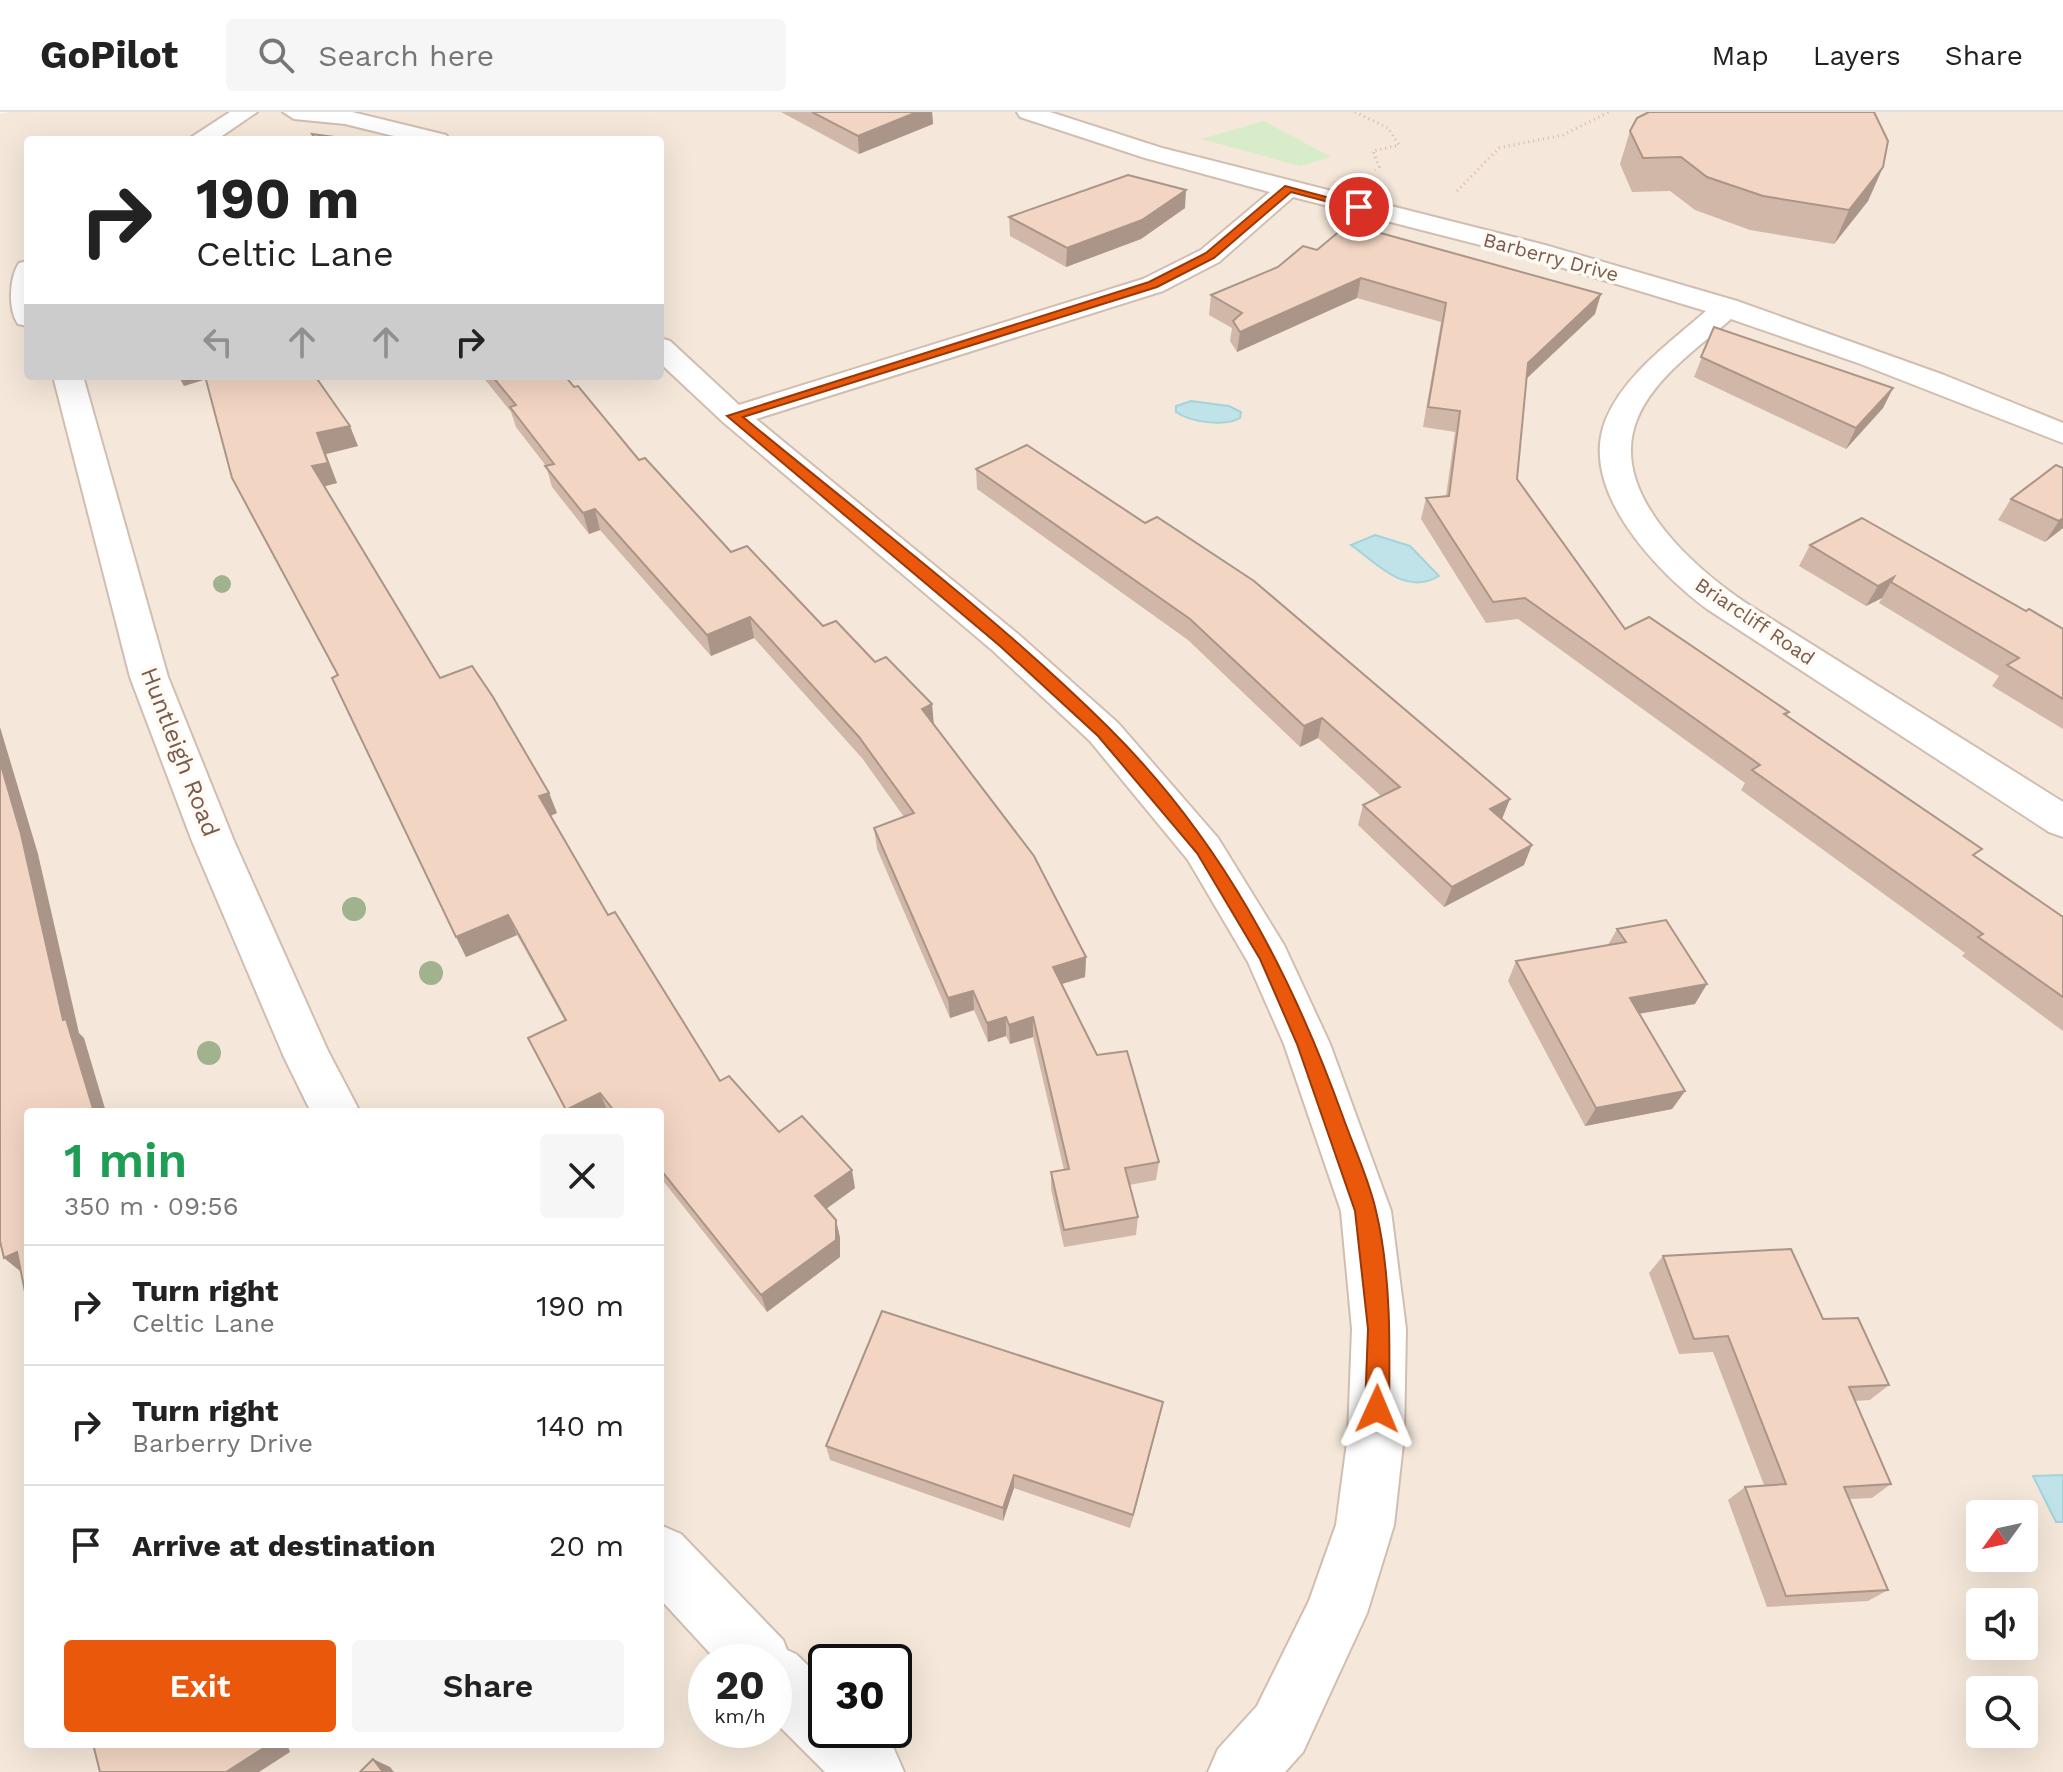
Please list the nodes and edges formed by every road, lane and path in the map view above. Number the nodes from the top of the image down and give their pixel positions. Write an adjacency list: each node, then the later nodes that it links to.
1 (246, 112): 6 (street)
2 (294, 112): 7 (street)
3 (1028, 112): 9 (street, Barberry Drive)
4 (1355, 112): 8 (path)
5 (1609, 112): 10 (path)
6 (206, 136)
7 (422, 136)
8 (1371, 174)
9 (1289, 188): 11 (street, Barberry Drive); 14 (street)
10 (1457, 191)
11 (1727, 307): 15 (street, Barberry Drive); 16 (street, Briarcliff Road)
12 (664, 351): 14 (street)
13 (69, 380): 17 (street, Huntleigh Road)
14 (734, 416): 24 (street)
15 (2063, 434)
16 (2063, 822)
17 (334, 1108)
18 (664, 1559): 19 (street)
19 (744, 1644)
20 (792, 1694): 21 (street)
21 (808, 1710)
22 (846, 1748): 23 (street)
23 (871, 1772)
24 (1241, 1772)

